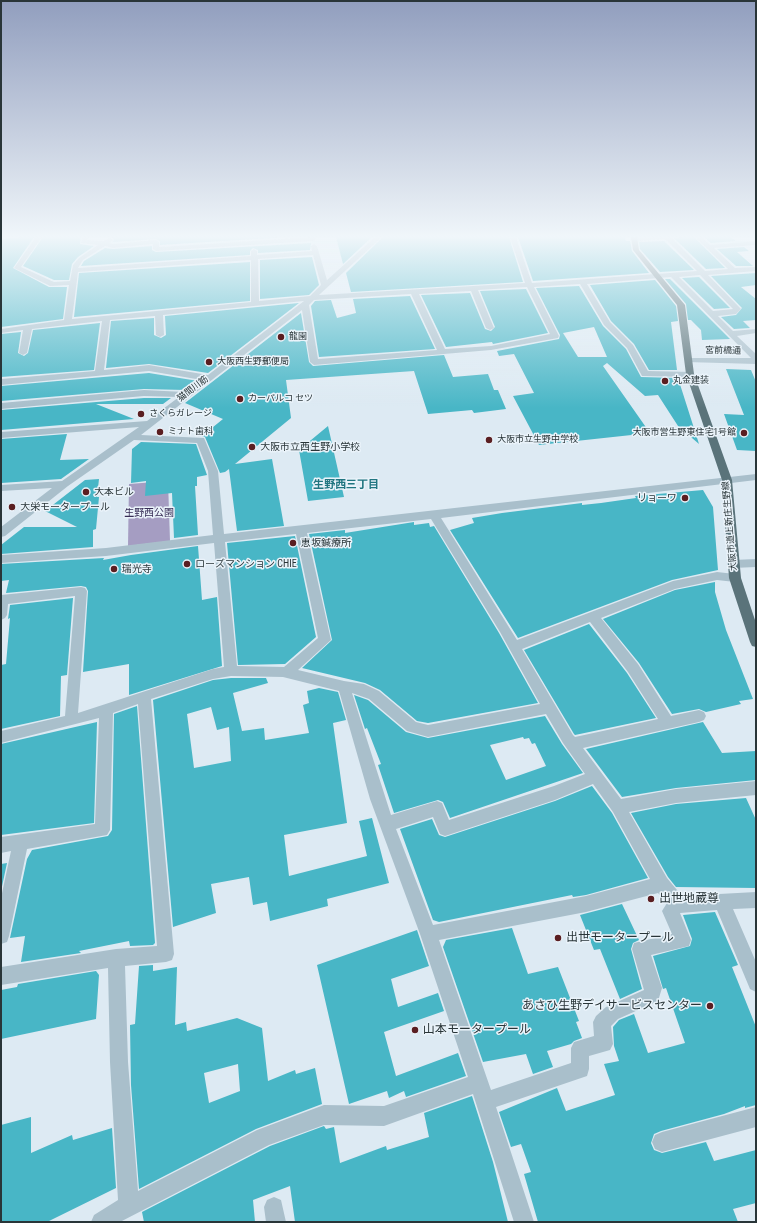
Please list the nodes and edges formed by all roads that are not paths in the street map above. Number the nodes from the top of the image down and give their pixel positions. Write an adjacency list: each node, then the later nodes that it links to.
1 (72, 294): 17 (street)
2 (255, 294): 13 (street)
3 (316, 294): 12 (street, 猫間川筋)
4 (390, 294): 12 (street)
5 (415, 294): 24 (street)
6 (476, 294): 19 (street)
7 (534, 294): 24 (street)
8 (589, 294): 29 (street)
9 (673, 294): 26 (main road, 大阪市道上新庄生野線)
10 (692, 294): 15 (street)
11 (722, 294): 15 (street)
12 (308, 301): 13 (street); 24 (street); 30 (street, 猫間川筋)
13 (255, 304): 14 (street)
14 (159, 313): 16 (street); 23 (street)
15 (711, 314): 22 (street)
16 (106, 318): 17 (street); 28 (street)
17 (68, 322): 18 (street)
18 (28, 328): 20 (street); 25 (street)
19 (490, 328)
20 (1, 331)
21 (756, 331): 22 (street)
22 (730, 334): 27 (street)
23 (160, 335)
24 (442, 352)
25 (23, 354)
26 (689, 360): 27 (street, 宮前橋通); 29 (main road, 大阪市道上新庄生野線)
27 (756, 360)
28 (99, 373): 30 (street); 31 (street)
29 (690, 374): 38 (main road, 大阪市道上新庄生野線)
30 (208, 378): 32 (street, 猫間川筋)
31 (1, 382)
32 (186, 395): 33 (street); 34 (street, 猫間川筋)
33 (1, 406)
34 (148, 424): 35 (street); 36 (street, 猫間川筋)
35 (1, 435)
36 (132, 437): 39 (street, 猫間川筋); 44 (street)
37 (756, 477): 38 (street)
38 (727, 480): 41 (street); 47 (main road, 大阪市道上新庄生野線)
39 (64, 484): 40 (street); 43 (street, 猫間川筋)
40 (1, 488)
41 (434, 515): 42 (street); 53 (street)
42 (301, 530): 44 (street); 55 (street)
43 (1, 533)
44 (218, 539): 45 (street); 54 (street)
45 (1, 559)
46 (756, 563): 47 (street)
47 (733, 564): 48 (main road, 大阪市道上新庄生野線)
48 (735, 578): 51 (street); 52 (main road, 大阪市道上新庄生野線)
49 (2, 600): 50 (street); 61 (street)
50 (1, 615)
51 (592, 616): 53 (street); 62 (street)
52 (756, 642)
53 (514, 648): 58 (street)
54 (231, 671): 55 (street); 57 (street)
55 (287, 672): 56 (street)
56 (344, 687): 58 (street); 68 (street)
57 (144, 696): 59 (street); 77 (street)
58 (549, 708): 64 (street)
59 (106, 710): 61 (street); 69 (street)
60 (699, 716): 62 (street)
61 (71, 720): 63 (street)
62 (668, 723): 64 (street)
63 (1, 737)
64 (573, 744): 65 (street)
65 (596, 776): 67 (street); 68 (street)
66 (756, 788): 67 (street)
67 (618, 807): 71 (street)
68 (387, 824): 75 (street)
69 (21, 842): 70 (street); 76 (street)
70 (1, 845)
71 (661, 884): 74 (street); 75 (street)
72 (756, 900): 73 (street)
73 (722, 902): 74 (street); 79 (street)
74 (678, 904): 81 (street)
75 (428, 934): 80 (street)
76 (1, 936)
77 (116, 958): 78 (street); 84 (street)
78 (1, 976)
79 (756, 983)
80 (479, 1082): 81 (street); 84 (street)
81 (485, 1101): 86 (street)
82 (756, 1117): 83 (street)
83 (662, 1142)
84 (129, 1205): 85 (street)
85 (101, 1222)
86 (524, 1222)

